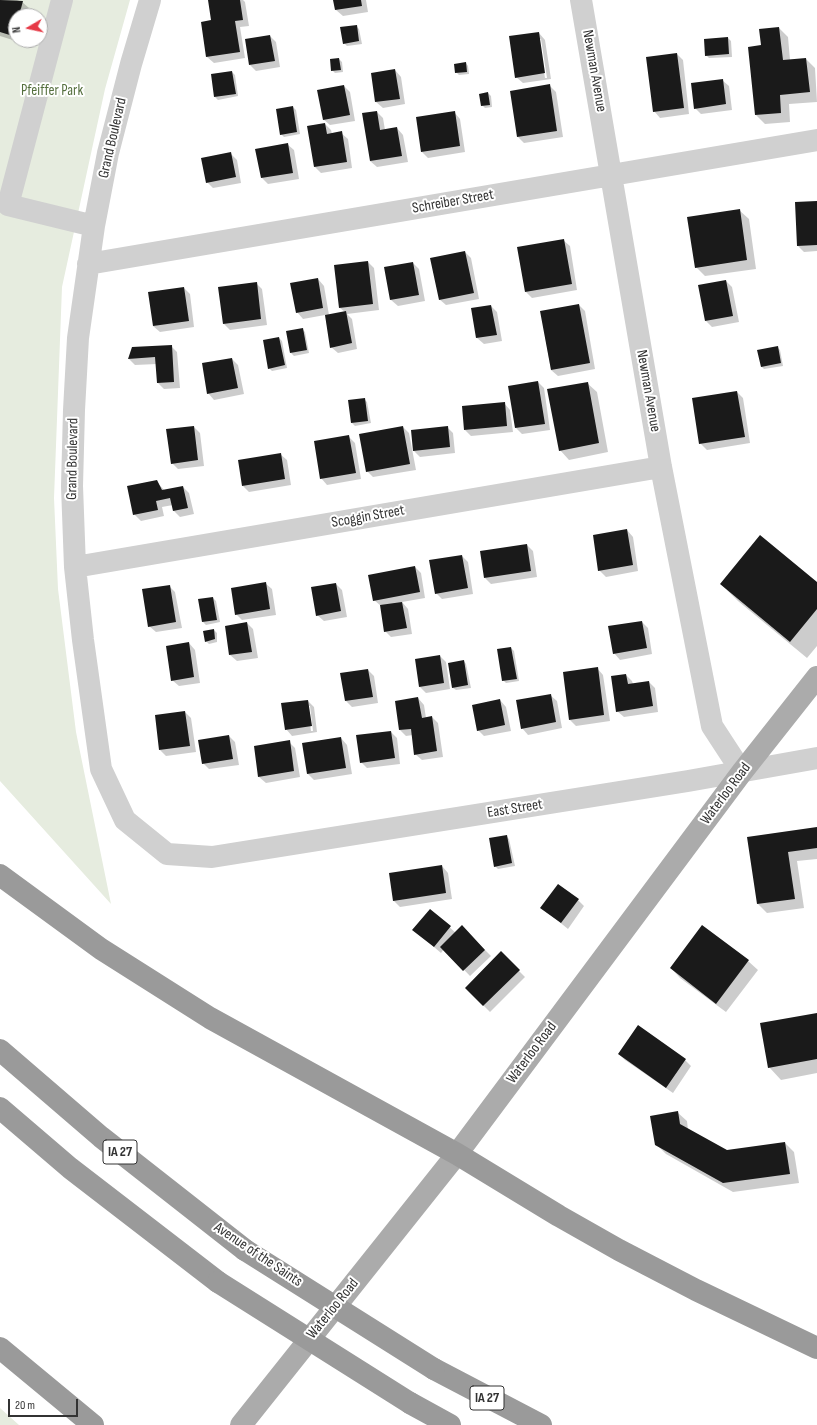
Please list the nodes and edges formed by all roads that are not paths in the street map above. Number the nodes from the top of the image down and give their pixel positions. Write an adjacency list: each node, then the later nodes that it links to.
1 (62, 0): 6 (street)
2 (150, 0): 6 (street, Grand Boulevard)
3 (581, 0): 5 (street, Newman Avenue)
4 (817, 140): 5 (street, Schreiber Street)
5 (611, 175): 7 (street, Schreiber Street); 8 (street, Newman Avenue)
6 (94, 226): 7 (street, Grand Boulevard)
7 (88, 264): 9 (street, Grand Boulevard)
8 (661, 467): 9 (street, Scoggin Street); 12 (street, Newman Avenue)
9 (74, 566): 13 (street, Grand Boulevard)
10 (817, 677): 12 (main road, Waterloo Road)
11 (817, 758): 12 (street, East Street)
12 (742, 772): 13 (street, East Street); 17 (main road, Waterloo Road)
13 (212, 857)
14 (0, 876): 17 (highway)
15 (0, 1050): 23 (highway, Avenue of the Saints / IA 27, bridge)
16 (0, 1108): 22 (highway, bridge)
17 (457, 1154): 19 (highway); 21 (main road, Waterloo Road)
18 (0, 1348): 20 (highway)
19 (817, 1348)
20 (93, 1425)
21 (241, 1425)
22 (450, 1425)
23 (541, 1425)

